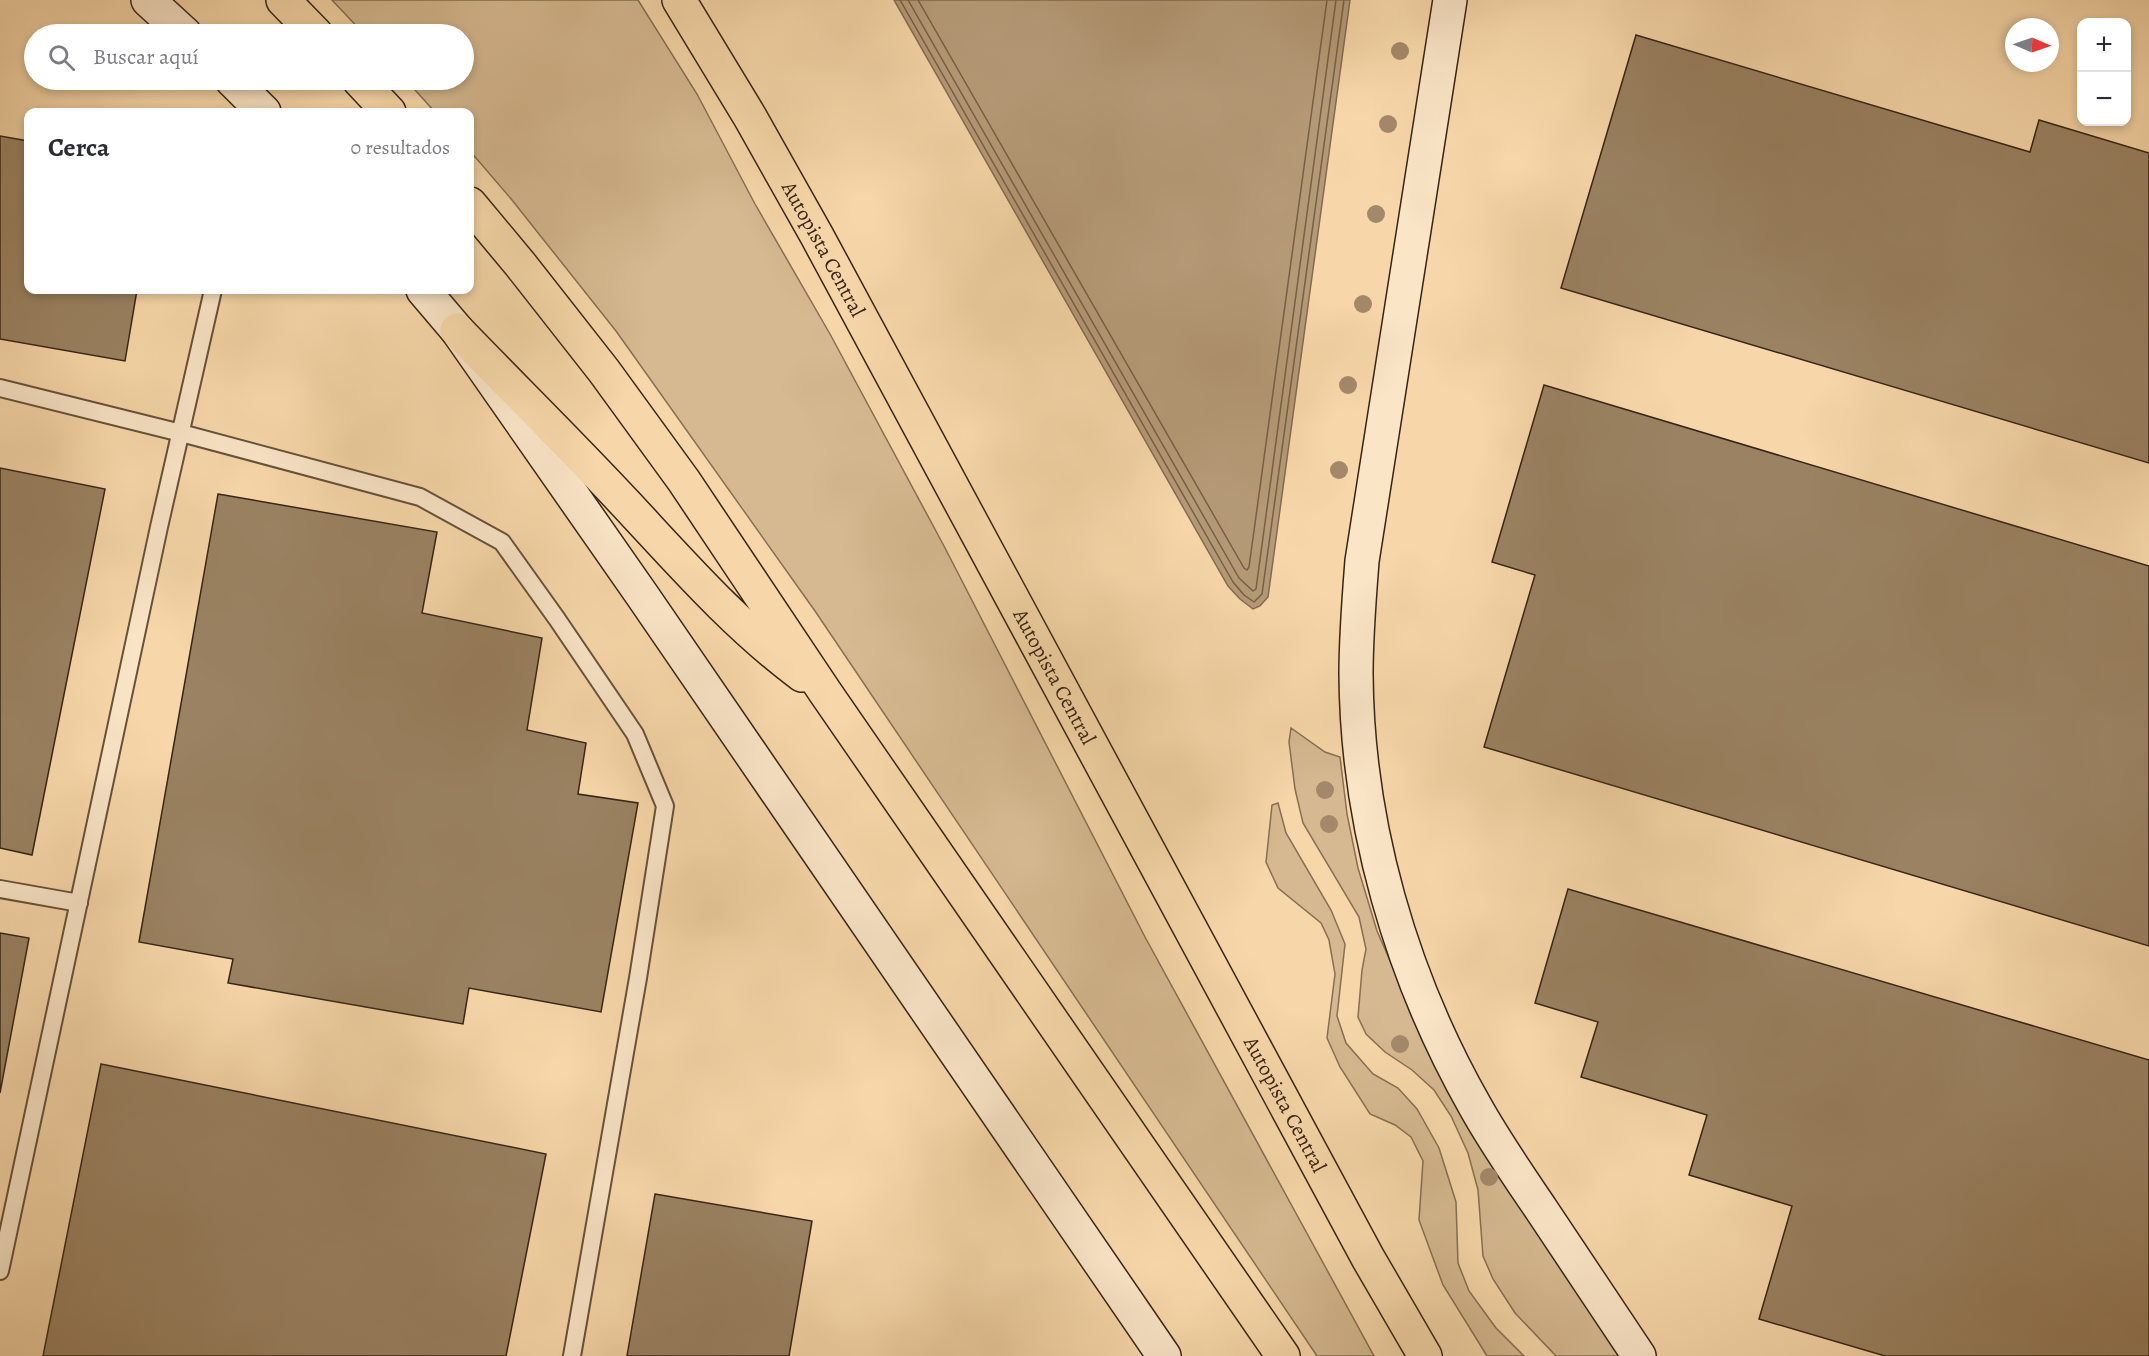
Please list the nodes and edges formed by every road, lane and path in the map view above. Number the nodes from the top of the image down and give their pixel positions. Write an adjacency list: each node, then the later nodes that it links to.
1 (148, 0): 5 (street)
2 (283, 0): 6 (highway)
3 (679, 0): 22 (highway, Autopista Central)
4 (1450, 0): 23 (street)
5 (174, 24)
6 (306, 24)
7 (368, 90): 8 (highway)
8 (385, 108)
9 (474, 209): 15 (highway)
10 (212, 294): 14 (lane)
11 (426, 294): 12 (street)
12 (457, 330): 15 (highway); 20 (street)
13 (0, 388): 14 (lane)
14 (181, 433): 17 (lane); 19 (lane)
15 (825, 692): 21 (highway)
16 (0, 889): 17 (lane)
17 (79, 903): 18 (lane)
18 (0, 1271)
19 (572, 1356)
20 (1164, 1356)
21 (1283, 1356)
22 (1425, 1356)
23 (1639, 1356)

